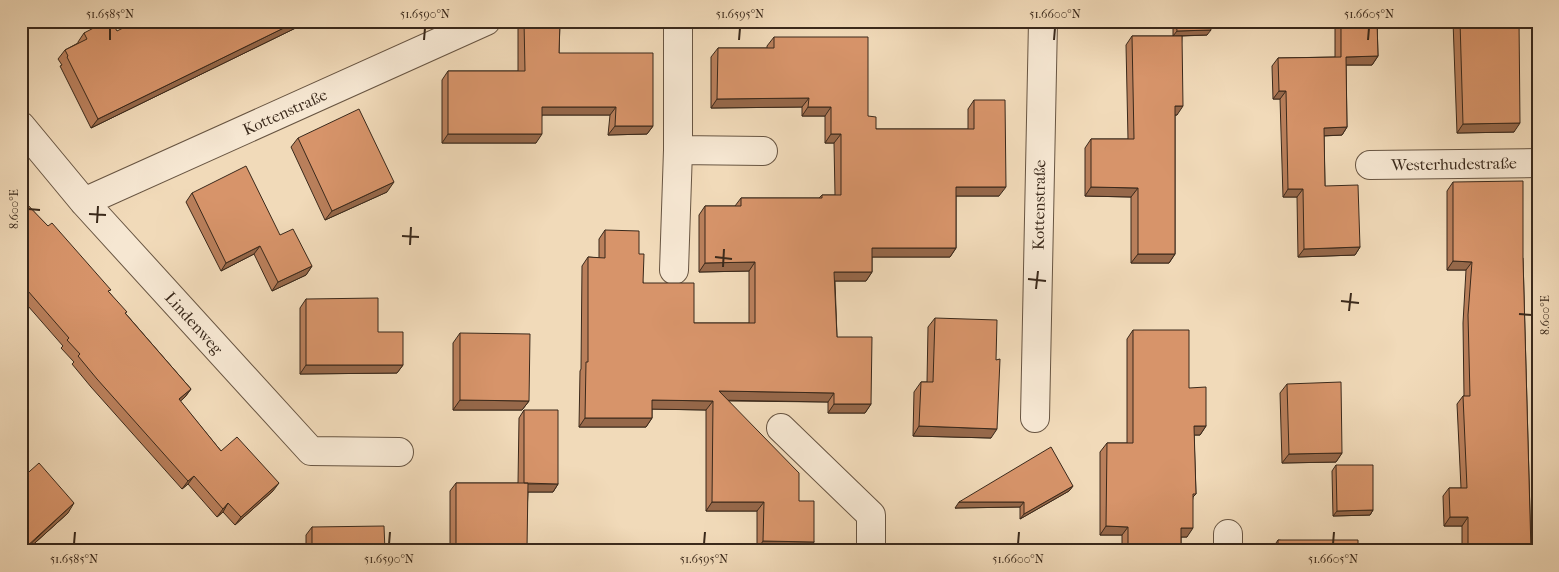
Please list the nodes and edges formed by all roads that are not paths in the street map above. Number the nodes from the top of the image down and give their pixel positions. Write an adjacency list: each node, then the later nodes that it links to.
1 (486, 21): 9 (street, Kottenstraße)
2 (678, 21): 5 (street)
3 (1043, 21): 11 (street, Kottenstraße)
4 (21, 126): 9 (street, Lindenweg)
5 (678, 150): 6 (street); 10 (street)
6 (763, 151)
7 (1538, 163): 8 (street, Westerhudestraße)
8 (1370, 165)
9 (84, 202): 13 (street, Lindenweg)
10 (674, 270)
11 (1035, 418)
12 (781, 428): 14 (street)
13 (399, 452)
14 (871, 551)

